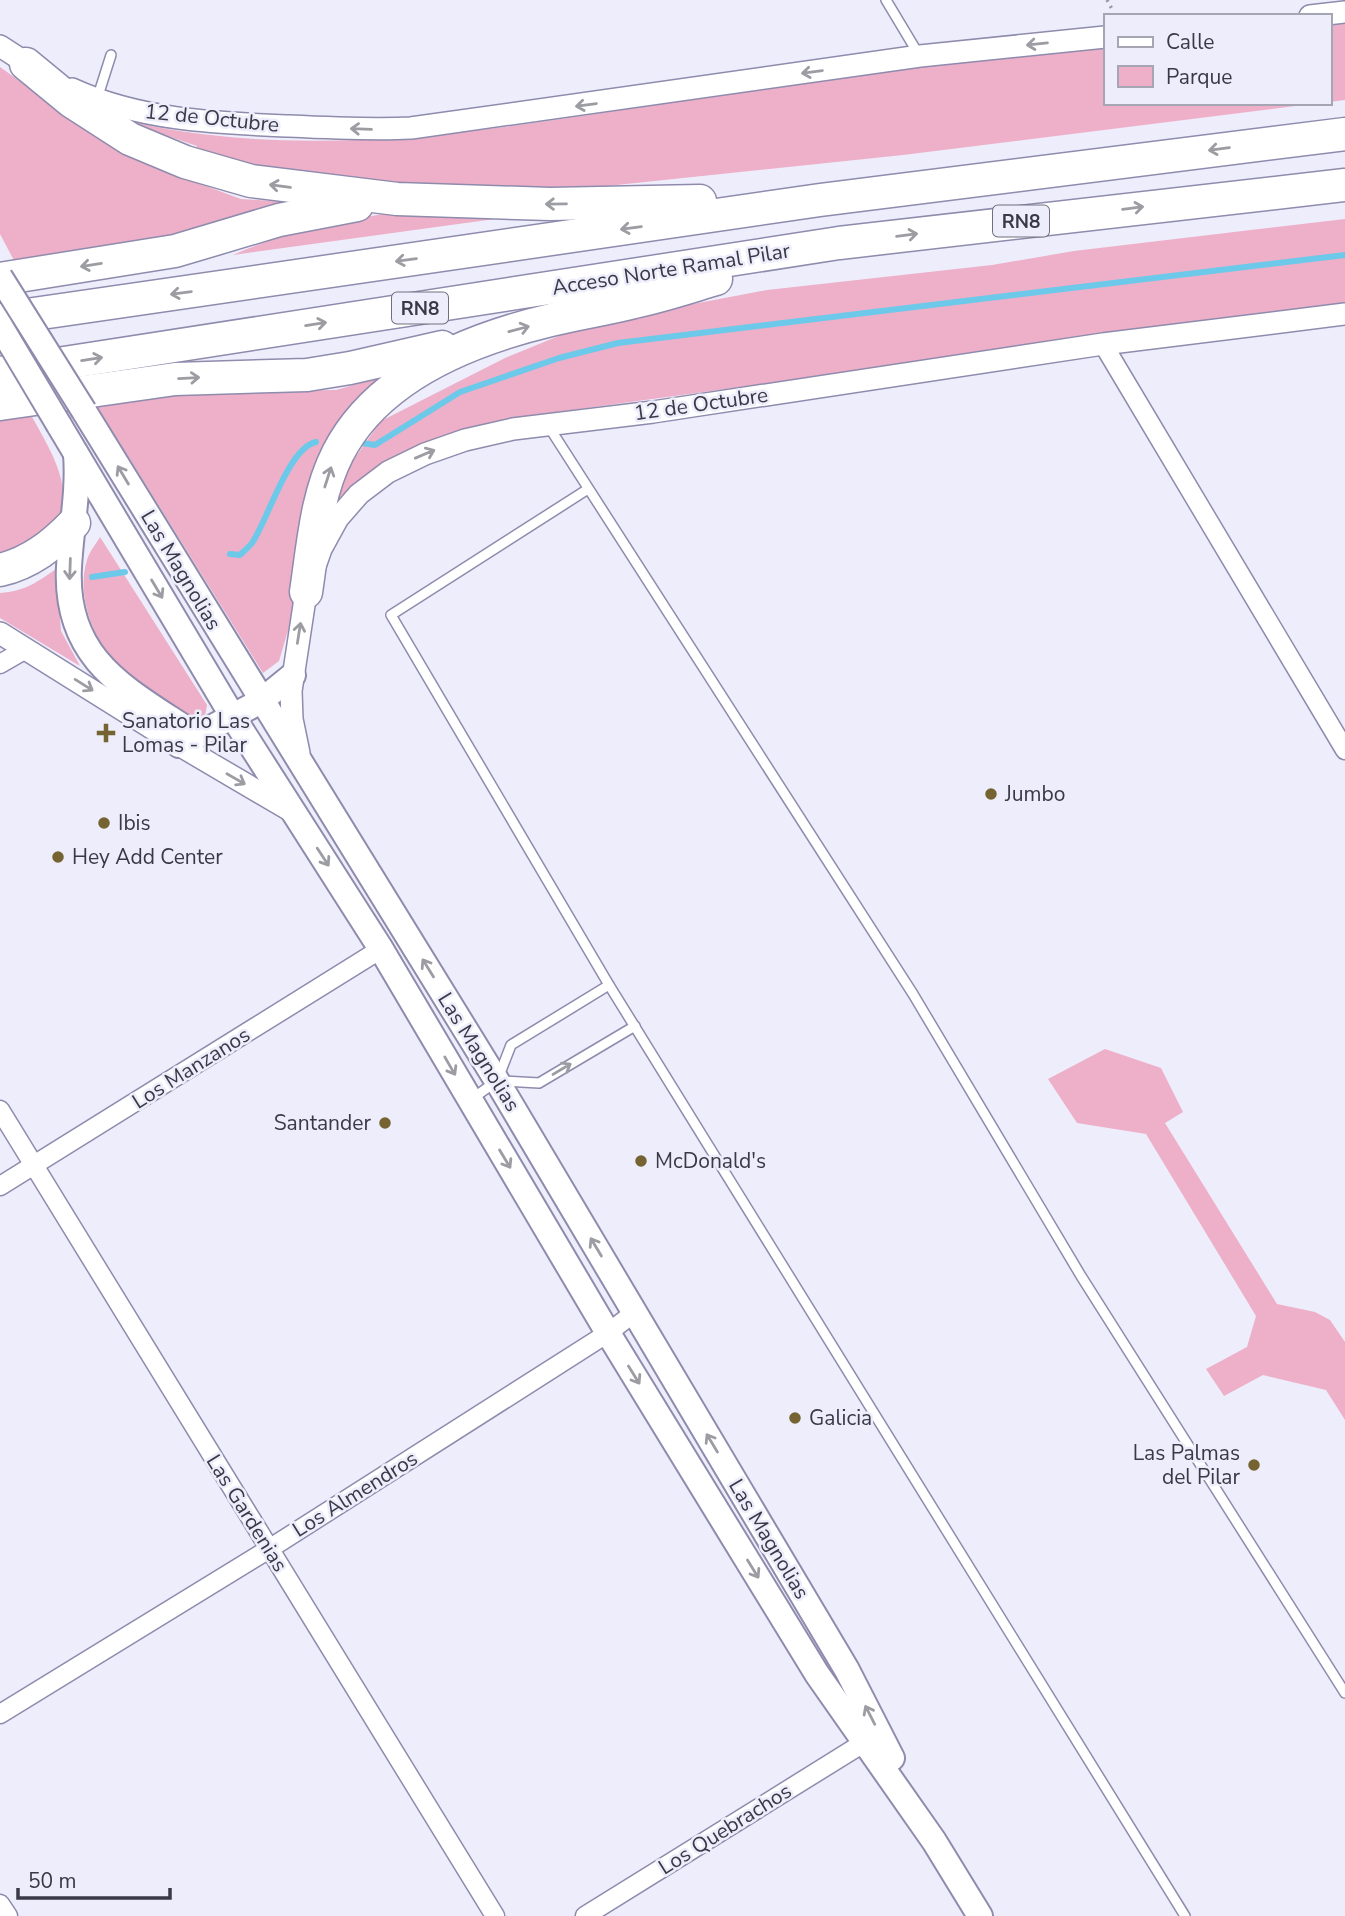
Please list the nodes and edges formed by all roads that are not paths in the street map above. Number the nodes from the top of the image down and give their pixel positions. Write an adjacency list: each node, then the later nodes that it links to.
1 (886, 0): 7 (lane)
2 (1345, 12): 3 (street)
3 (1328, 14)
4 (1104, 37): 7 (street, 12 de Octubre, one-way to 7)
5 (0, 46): 8 (street, 12 de Octubre)
6 (111, 55): 9 (lane)
7 (920, 56): 9 (street, 12 de Octubre, one-way to 9)
8 (26, 64): 9 (street, 12 de Octubre); 15 (highway, one-way to 8)
9 (97, 99)
10 (1345, 125): 12 (highway)
11 (1345, 134): 12 (highway, RN8)
12 (1286, 140): 16 (highway, RN8, one-way to 16)
13 (1345, 185): 17 (highway, Acceso Norte Ramal Pilar / RN8)
14 (1345, 195): 17 (highway)
15 (397, 199): 16 (highway, one-way to 15); 19 (highway, one-way to 19)
16 (820, 200): 21 (highway, RN8, one-way to 21)
17 (1202, 200): 18 (highway, Acceso Norte Ramal Pilar / RN8, one-way to 17)
18 (839, 243): 23 (highway, one-way to 18); 25 (highway, Acceso Norte Ramal Pilar / RN8, one-way to 18)
19 (0, 278): 37 (main road, Las Magnolias, one-way to 19, bridge)
20 (1345, 314): 24 (street, 12 de Octubre)
21 (0, 319)
22 (0, 326): 28 (main road, Las Magnolias, bridge)
23 (486, 338): 26 (highway, one-way to 23); 32 (highway, one-way to 23)
24 (1103, 344): 27 (street, 12 de Octubre); 40 (street)
25 (0, 373)
26 (0, 404)
27 (547, 424): 29 (lane); 32 (street, 12 de Octubre, one-way to 27)
28 (75, 452): 30 (main road); 38 (main road, Las Magnolias, one-way to 38)
29 (588, 489): 44 (lane); 54 (lane)
30 (74, 523): 31 (highway); 39 (main road, one-way to 39)
31 (0, 570)
32 (306, 592): 36 (street, 12 de Octubre, one-way to 32)
33 (0, 633): 34 (street)
34 (26, 649): 35 (street); 39 (street, one-way to 39)
35 (0, 664)
36 (293, 675): 37 (main road); 41 (street, 12 de Octubre)
37 (261, 701): 38 (main road); 41 (main road, Las Magnolias)
38 (233, 718): 39 (main road); 42 (main road, Las Magnolias)
39 (188, 740): 42 (street, one-way to 42)
40 (1345, 750)
41 (303, 769): 46 (main road, Las Magnolias, one-way to 41)
42 (293, 812): 43 (main road, Las Magnolias, one-way to 43)
43 (381, 950): 47 (main road, Las Magnolias, one-way to 47); 49 (street, Los Manzanos)
44 (609, 985): 45 (lane); 46 (lane)
45 (635, 1026): 46 (lane, one-way to 45); 63 (lane)
46 (498, 1081): 47 (lane); 51 (main road, Las Magnolias, one-way to 46)
47 (469, 1100): 52 (main road, Las Magnolias, one-way to 52)
48 (0, 1110): 49 (street, Las Gardenias)
49 (34, 1165): 50 (street, Los Manzanos); 53 (street, Las Gardenias)
50 (0, 1186)
51 (635, 1312): 52 (street, Los Almendros); 57 (main road, Las Magnolias, one-way to 51)
52 (608, 1334): 53 (street, Los Almendros); 56 (main road, Las Magnolias, one-way to 56)
53 (268, 1549): 55 (street, Los Almendros); 60 (street, Las Gardenias)
54 (1345, 1693)
55 (0, 1714)
56 (865, 1742): 57 (main road, Las Magnolias); 61 (street, Los Quebrachos)
57 (934, 1841): 62 (main road, Las Magnolias)
58 (0, 1904): 59 (street)
59 (8, 1916)
60 (495, 1916)
61 (585, 1916)
62 (980, 1916)
63 (1185, 1916)

